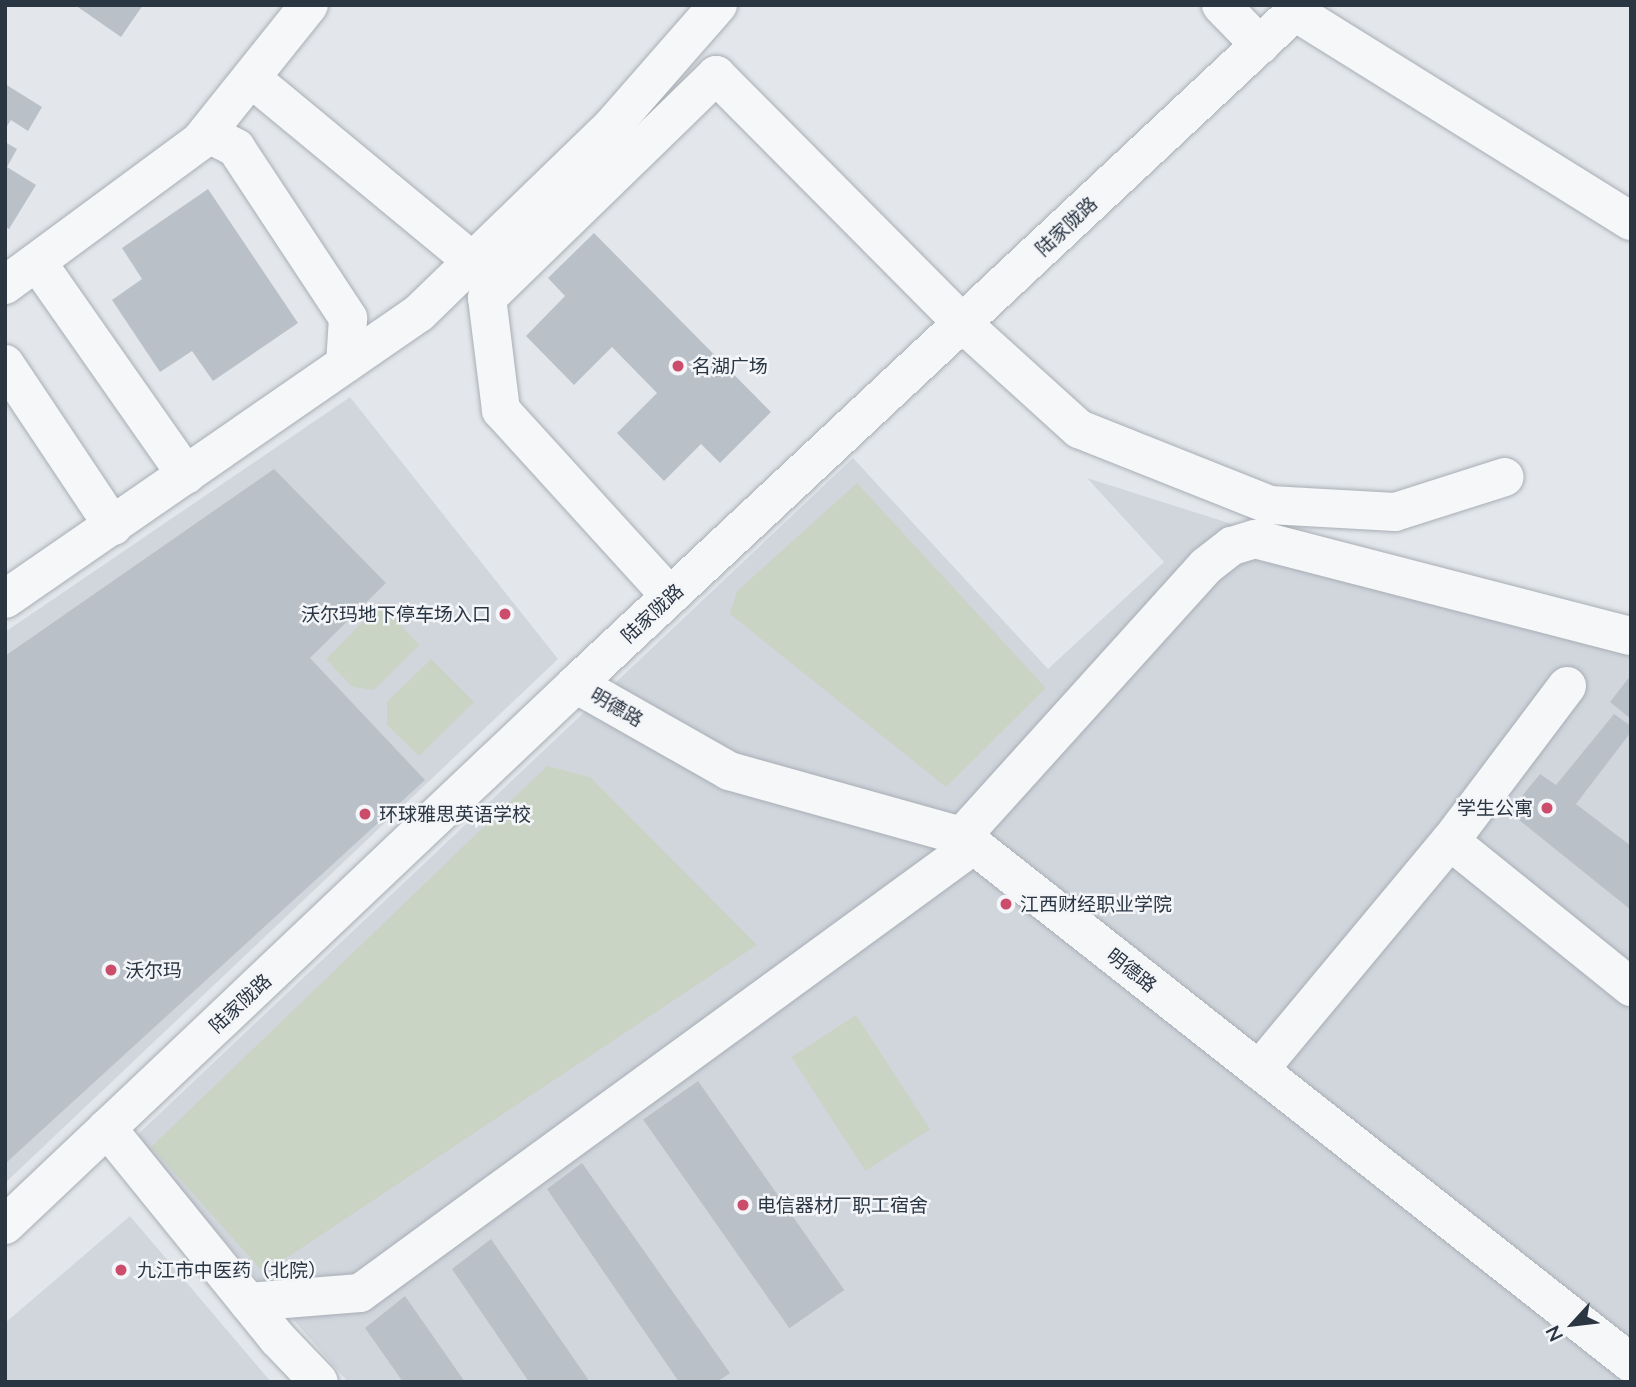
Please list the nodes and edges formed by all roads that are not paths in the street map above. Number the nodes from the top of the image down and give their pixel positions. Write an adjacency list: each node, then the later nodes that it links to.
1 (309, 5): 6 (street)
2 (718, 5): 9 (street)
3 (1221, 5): 5 (street)
4 (1299, 9): 5 (street, 陆家陇路); 8 (street)
5 (1260, 45): 12 (street, 陆家陇路)
6 (251, 78): 7 (street); 9 (street)
7 (207, 133): 10 (street); 14 (street)
8 (1631, 221)
9 (472, 261): 14 (street)
10 (37, 262): 11 (street); 15 (street)
11 (5, 285)
12 (962, 323): 16 (street); 18 (street, 陆家陇路); 18 (street)
13 (5, 364): 17 (street)
14 (345, 364): 15 (street)
15 (186, 475): 17 (street)
16 (1505, 477)
17 (113, 526): 19 (street)
18 (670, 596): 21 (street, 陆家陇路)
19 (5, 599)
20 (1631, 636): 23 (street)
21 (576, 684): 23 (street, 明德路); 27 (street, 陆家陇路)
22 (1567, 686): 24 (street)
23 (968, 841): 26 (street, 明德路); 29 (street)
24 (1450, 841): 25 (street); 26 (street)
25 (1631, 988)
26 (1259, 1070): 30 (street, 明德路)
27 (107, 1128): 28 (street, 陆家陇路); 29 (street)
28 (5, 1225)
29 (248, 1302): 31 (street)
30 (1631, 1363)
31 (319, 1382)

